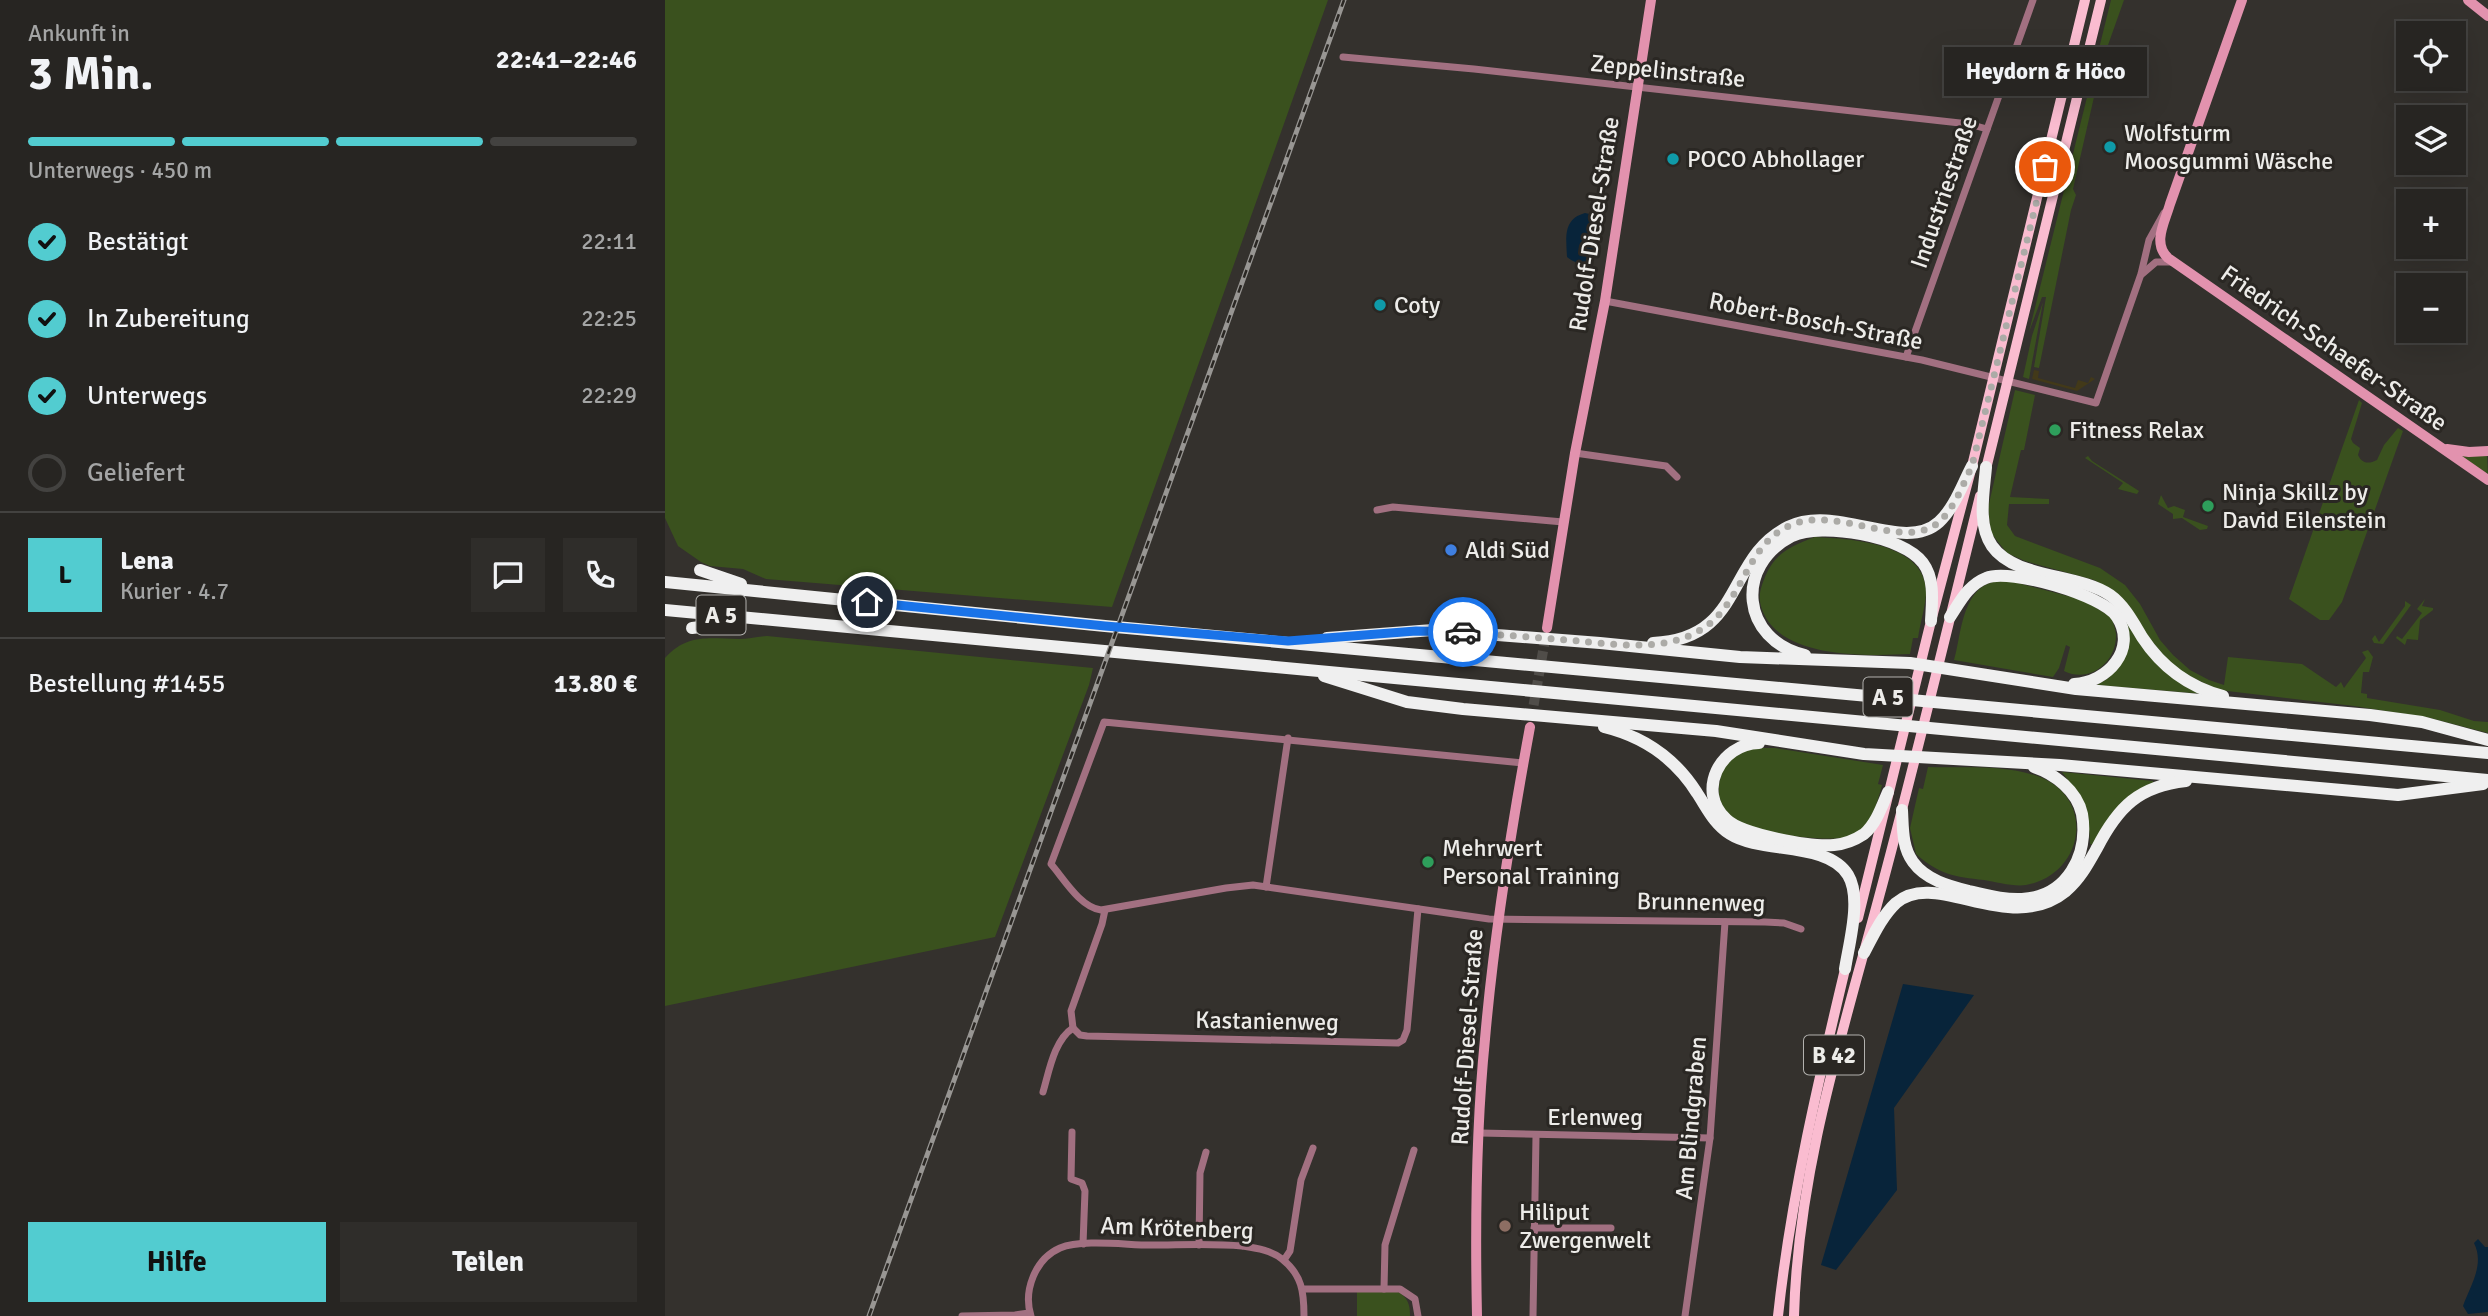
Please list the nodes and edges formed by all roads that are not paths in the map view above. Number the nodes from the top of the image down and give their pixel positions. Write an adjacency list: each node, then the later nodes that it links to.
1 (1651, 0): 9 (street, Rudolf-Diesel-Straße)
2 (2033, 0): 10 (street, Industriestraße)
3 (2085, 0): 19 (main road, B 42)
4 (2101, 0): 20 (main road, B 42)
5 (2242, 0): 11 (street)
6 (2468, 0): 7 (street)
7 (2488, 16)
8 (1343, 57): 9 (street, Zeppelinstraße)
9 (1638, 88): 10 (street, Zeppelinstraße); 14 (street, Rudolf-Diesel-Straße)
10 (1987, 129): 15 (street, Industriestraße)
11 (2170, 204): 12 (street); 13 (street)
12 (2174, 262): 13 (street); 16 (street, Friedrich-Schaefer-Straße)
13 (2141, 274): 15 (street, Robert-Bosch-Straße)
14 (1605, 301): 15 (street, Robert-Bosch-Straße); 18 (street, Rudolf-Diesel-Straße)
15 (1906, 357)
16 (2443, 448): 17 (street); 22 (street, Friedrich-Schaefer-Straße)
17 (2488, 451)
18 (1575, 453): 21 (street); 24 (street, Rudolf-Diesel-Straße)
19 (1972, 466): 31 (main road, B 42); 35 (highway, A 5)
20 (1986, 467): 29 (main road, B 42); 39 (highway)
21 (1677, 477)
22 (2488, 480)
23 (1377, 510): 24 (street)
24 (1563, 522): 33 (street, Rudolf-Diesel-Straße)
25 (700, 570): 27 (highway)
26 (665, 582): 27 (highway, A 5)
27 (761, 591): 34 (highway, A 5)
28 (665, 610): 30 (highway, A 5)
29 (1950, 617): 38 (highway); 51 (main road, B 42)
30 (776, 620): 32 (highway); 37 (highway, A 5)
31 (1931, 621): 36 (highway); 50 (main road, B 42)
32 (692, 628)
33 (1547, 628)
34 (1288, 641): 35 (highway, A 5); 45 (highway, A 5)
35 (1600, 643): 36 (highway, A 5)
36 (1837, 661): 38 (highway)
37 (1301, 668): 40 (highway); 49 (highway, A 5)
38 (2030, 681): 39 (highway)
39 (2261, 704): 43 (highway)
40 (1559, 718): 44 (highway); 59 (highway)
41 (1530, 727): 47 (street, Rudolf-Diesel-Straße)
42 (1288, 738): 47 (street); 52 (street); 54 (street)
43 (2488, 740)
44 (1805, 745): 46 (highway); 50 (highway)
45 (2488, 752)
46 (2017, 762): 48 (highway); 51 (highway)
47 (1523, 763): 55 (street, Rudolf-Diesel-Straße)
48 (2222, 779): 49 (highway); 58 (highway)
49 (2488, 782)
50 (1888, 792): 59 (main road, B 42)
51 (1902, 810): 58 (main road, B 42)
52 (1266, 887): 53 (street, Brunnenweg); 54 (street, Brunnenweg)
53 (1418, 909): 55 (street, Brunnenweg); 60 (street, Kastanienweg)
54 (1105, 910): 60 (street)
55 (1497, 919): 56 (street, Brunnenweg); 63 (street, Rudolf-Diesel-Straße)
56 (1725, 922): 57 (street, Brunnenweg); 65 (street, Am Blindgraben)
57 (1801, 929)
58 (1864, 953): 84 (main road, B 42)
59 (1845, 969): 83 (main road, B 42)
60 (1073, 1028): 61 (street)
61 (1043, 1092)
62 (1072, 1132): 71 (street)
63 (1480, 1133): 64 (street, Erlenweg); 80 (street, Rudolf-Diesel-Straße)
64 (1536, 1136): 65 (street, Erlenweg); 69 (street)
65 (1710, 1138): 82 (street, Am Blindgraben)
66 (1313, 1148): 73 (street)
67 (1414, 1150): 75 (street)
68 (1206, 1152): 72 (street)
69 (1534, 1228): 70 (street); 81 (street)
70 (1611, 1228)
71 (1083, 1244): 72 (street, Am Krötenberg); 76 (street, Am Krötenberg)
72 (1199, 1245): 73 (street, Am Krötenberg)
73 (1284, 1260): 74 (street, Am Krötenberg)
74 (1303, 1289): 75 (street); 78 (street)
75 (1384, 1289): 79 (street)
76 (1030, 1314): 77 (street)
77 (962, 1316)
78 (1304, 1316)
79 (1418, 1316)
80 (1477, 1316)
81 (1533, 1316)
82 (1685, 1316)
83 (1778, 1316)
84 (1794, 1316)

